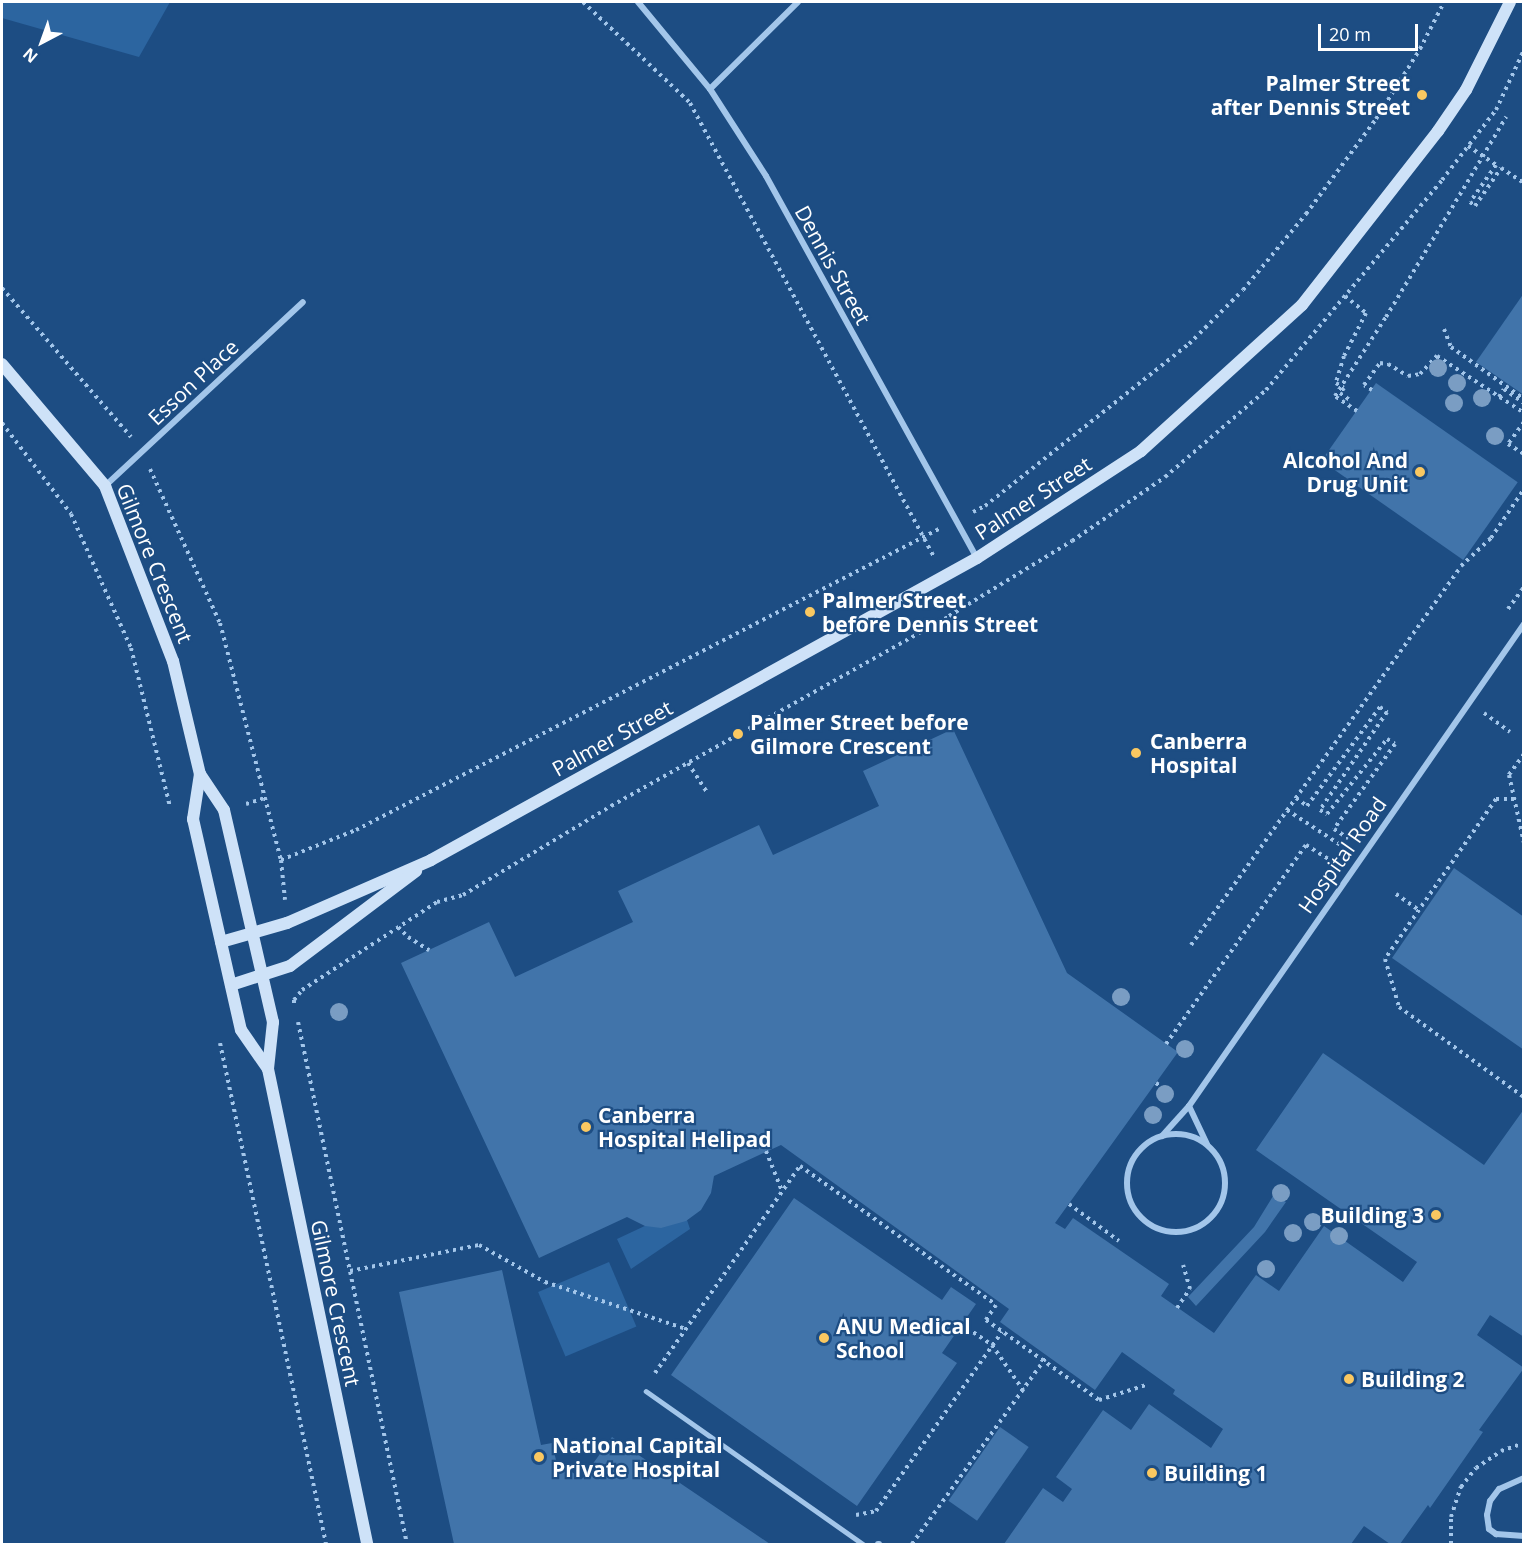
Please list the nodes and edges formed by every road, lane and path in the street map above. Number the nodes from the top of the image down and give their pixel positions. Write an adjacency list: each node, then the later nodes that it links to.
1 (583, 2): 26 (path)
2 (638, 2): 5 (street, Dennis Street)
3 (798, 2): 5 (street)
4 (1510, 2): 25 (street, Palmer Street)
5 (710, 89): 25 (street, Dennis Street)
6 (1506, 117): 8 (path)
7 (1468, 146): 8 (path)
8 (1483, 156): 9 (path); 18 (path, bridge)
9 (1524, 183)
10 (1345, 296): 16 (path)
11 (303, 302): 23 (street, Esson Place)
12 (1444, 329): 17 (path)
13 (2, 364): 23 (street, Gilmore Crescent)
14 (1372, 390): 15 (path)
15 (1499, 397): 17 (path); 19 (path)
16 (1351, 401)
17 (1524, 401)
18 (1357, 411)
19 (1524, 413)
20 (1524, 422): 22 (path)
21 (2, 423): 39 (path)
22 (1524, 454)
23 (105, 486): 33 (street, Gilmore Crescent)
24 (1524, 489): 35 (path)
25 (977, 558): 26 (street, Palmer Street)
26 (945, 576): 45 (street, Palmer Street)
27 (1524, 587): 28 (path)
28 (1506, 612)
29 (220, 623): 44 (path)
30 (1524, 624): 59 (street, Hospital Road)
31 (1524, 754): 36 (path)
32 (688, 763): 34 (path)
33 (200, 774): 49 (street, Gilmore Crescent); 50 (street, Gilmore Crescent)
34 (707, 792)
35 (1296, 798): 38 (path); 41 (path)
36 (1514, 799): 42 (path); 47 (path)
37 (611, 806): 48 (path)
38 (1287, 810): 43 (path); 51 (path)
39 (172, 814)
40 (1355, 828): 41 (path)
41 (1348, 838): 43 (path)
42 (1524, 843)
43 (1342, 846): 56 (path)
44 (281, 860)
45 (431, 860): 49 (street, Palmer Street); 53 (street, Palmer Street)
46 (1396, 894): 47 (path)
47 (1419, 910): 58 (path)
48 (398, 927): 52 (path); 67 (path)
49 (252, 932): 50 (street, Palmer Street); 53 (street, Gilmore Crescent)
50 (221, 942): 54 (street, Gilmore Crescent)
51 (1191, 945)
52 (429, 950)
53 (262, 975): 54 (street, Palmer Street); 57 (street, Gilmore Crescent)
54 (231, 985): 57 (street, Gilmore Crescent)
55 (218, 1034): 83 (path)
56 (1166, 1044)
57 (268, 1069): 84 (street, Gilmore Crescent)
58 (1524, 1097)
59 (1189, 1106): 60 (street, Hospital Road); 61 (street, Hospital Road)
60 (1161, 1136): 61 (street); 61 (street, Hospital Road)
61 (1208, 1145)
62 (766, 1151): 63 (path)
63 (783, 1191): 70 (path); 71 (path)
64 (1069, 1204): 65 (path)
65 (1119, 1241)
66 (1183, 1265): 68 (path)
67 (350, 1271): 70 (path); 85 (path)
68 (1177, 1308)
69 (961, 1324): 72 (path)
70 (686, 1329): 75 (path)
71 (1002, 1332): 72 (path); 74 (path)
72 (992, 1345): 77 (path); 81 (path)
73 (1047, 1356): 74 (path)
74 (1043, 1361): 76 (path); 77 (path)
75 (652, 1376)
76 (1146, 1385)
77 (1023, 1390): 87 (path)
78 (646, 1391): 81 (lane)
79 (1524, 1443): 88 (path)
80 (1524, 1478): 82 (street)
81 (842, 1529): 86 (lane)
82 (1524, 1536)
83 (326, 1545)
84 (367, 1545)
85 (407, 1545)
86 (863, 1545)
87 (912, 1545)
88 (1451, 1545)

